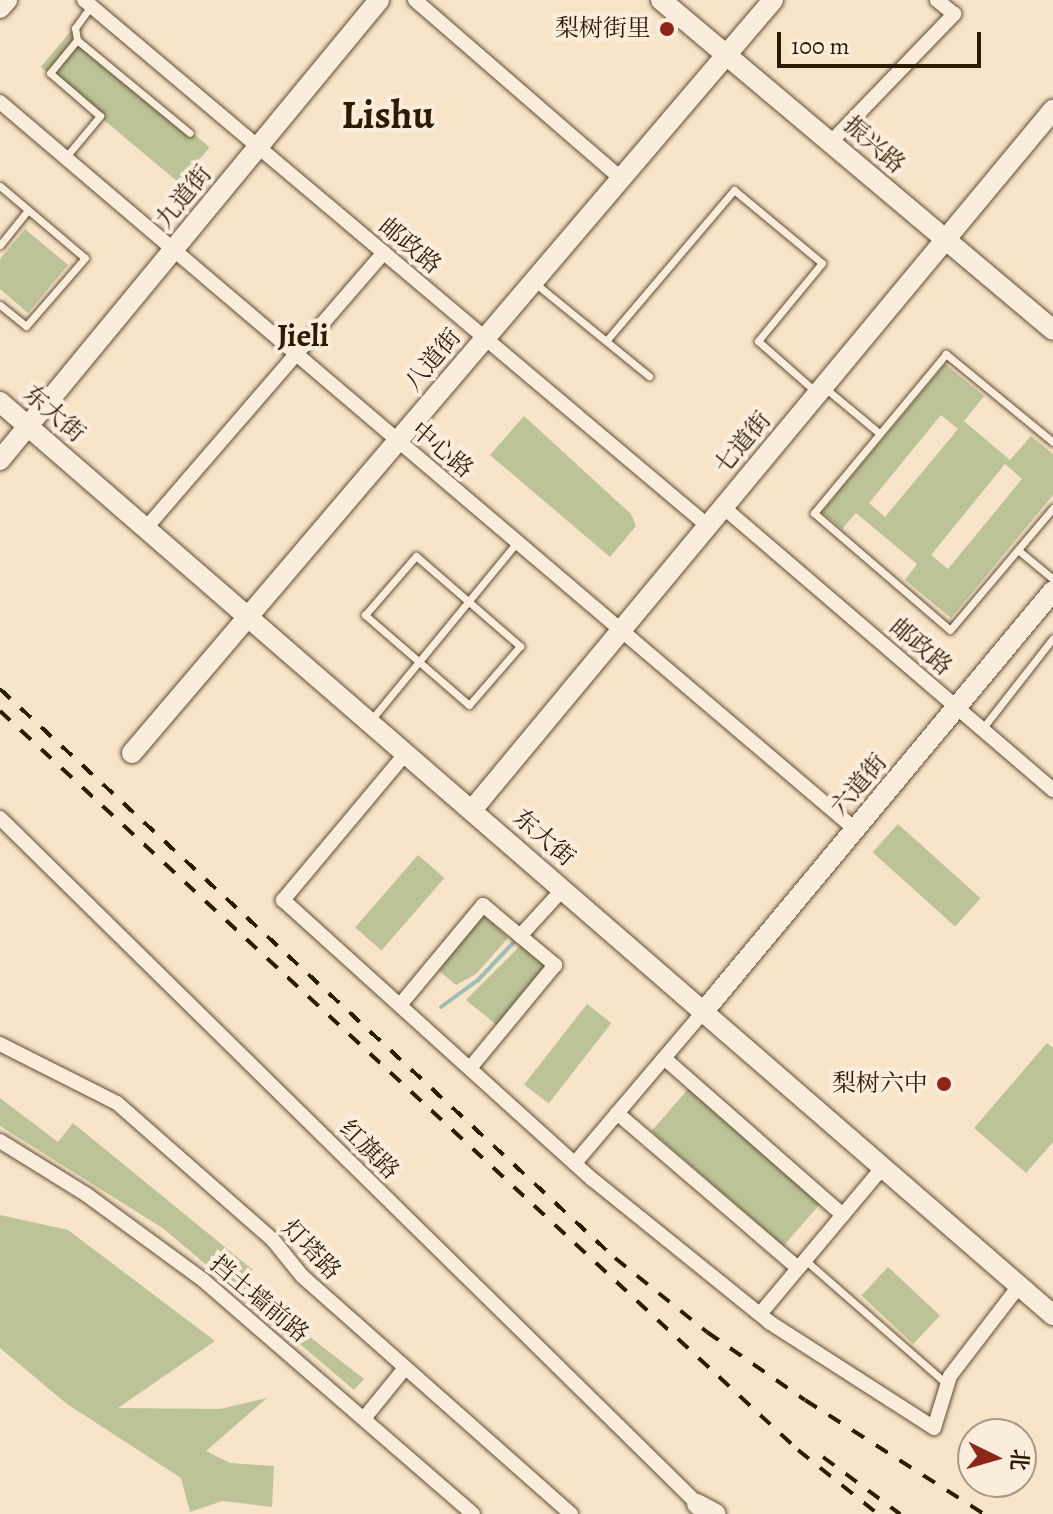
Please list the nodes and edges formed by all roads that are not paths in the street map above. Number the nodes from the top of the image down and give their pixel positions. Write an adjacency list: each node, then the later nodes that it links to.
1 (7, 0): 8 (street)
2 (379, 0): 15 (street, 九道街)
3 (415, 0): 17 (street)
4 (661, 0): 10 (street, 振兴路)
5 (773, 0): 10 (street, 八道街)
6 (937, 0): 14 (street)
7 (88, 3): 9 (lane); 15 (street, 邮政路)
8 (0, 8)
9 (77, 40): 13 (lane); 16 (lane)
10 (726, 55): 14 (street, 振兴路); 17 (street, 八道街)
11 (0, 102): 16 (street, 中心路)
12 (1053, 110): 20 (street, 七道街)
13 (190, 133)
14 (831, 142): 20 (street, 振兴路)
15 (259, 146): 22 (street, 九道街); 23 (street, 邮政路)
16 (65, 158): 22 (street, 中心路)
17 (622, 179): 24 (street, 八道街)
18 (0, 186): 19 (lane)
19 (28, 210): 21 (lane); 25 (lane)
20 (945, 240): 26 (street, 振兴路); 31 (street, 七道街)
21 (0, 245)
22 (173, 250): 29 (street, 中心路); 33 (street, 九道街)
23 (384, 252): 27 (street, 邮政路); 29 (street)
24 (534, 282): 27 (street, 八道街); 28 (lane)
25 (0, 305)
26 (1053, 330)
27 (486, 338): 35 (street, 八道街); 40 (street, 邮政路)
28 (606, 341): 30 (lane); 31 (lane)
29 (296, 354): 35 (street, 中心路); 41 (street)
30 (649, 376)
31 (820, 390): 34 (lane); 38 (street, 七道街)
32 (0, 402): 33 (street, 东大街)
33 (28, 426): 37 (street, 九道街); 41 (street, 东大街)
34 (879, 433): 36 (lane); 43 (lane)
35 (398, 441): 42 (street, 中心路); 47 (street, 八道街)
36 (1053, 442)
37 (0, 460)
38 (723, 507): 40 (street, 七道街); 51 (street, 邮政路)
39 (1053, 508): 43 (lane)
40 (708, 526): 48 (street, 七道街)
41 (146, 528): 47 (street, 东大街)
42 (517, 542): 46 (lane); 48 (street, 中心路)
43 (1018, 550): 44 (lane)
44 (1053, 579)
45 (1053, 591): 51 (street, 六道街)
46 (468, 601): 50 (lane); 50 (lane); 50 (lane)
47 (249, 617): 52 (street, 东大街); 54 (street, 八道街)
48 (621, 630): 57 (street, 七道街); 59 (street, 中心路)
49 (1053, 638): 53 (lane)
50 (419, 661): 52 (lane)
51 (957, 708): 53 (street, 邮政路); 59 (street, 六道街)
52 (369, 721): 55 (street, 东大街)
53 (982, 729): 56 (street, 邮政路)
54 (132, 753)
55 (406, 753): 57 (street, 东大街); 62 (street)
56 (1053, 790)
57 (472, 810): 60 (street, 东大街)
58 (0, 818): 79 (street, 红旗路)
59 (856, 830): 63 (street, 六道街)
60 (563, 889): 61 (street); 63 (street, 东大街)
61 (520, 936): 62 (street); 66 (street)
62 (400, 1005): 66 (street)
63 (704, 1011): 65 (street); 70 (street, 东大街)
64 (0, 1044): 76 (street, 灯塔路)
65 (664, 1058): 67 (street); 71 (street)
66 (470, 1068): 69 (street)
67 (617, 1113): 69 (street); 72 (street)
68 (0, 1141): 78 (street, 挡土墙前路)
69 (575, 1163): 74 (street)
70 (883, 1167): 71 (street); 73 (street, 东大街)
71 (843, 1215): 72 (street)
72 (802, 1264): 74 (street); 77 (lane)
73 (1019, 1286): 75 (street, 东大街); 77 (street)
74 (760, 1314): 77 (street)
75 (1053, 1315)
76 (405, 1368): 78 (street); 81 (street, 灯塔路)
77 (948, 1385)
78 (366, 1416): 80 (street, 挡土墙前路)
79 (702, 1509): 82 (street)
80 (473, 1514)
81 (571, 1514)
82 (716, 1514)

